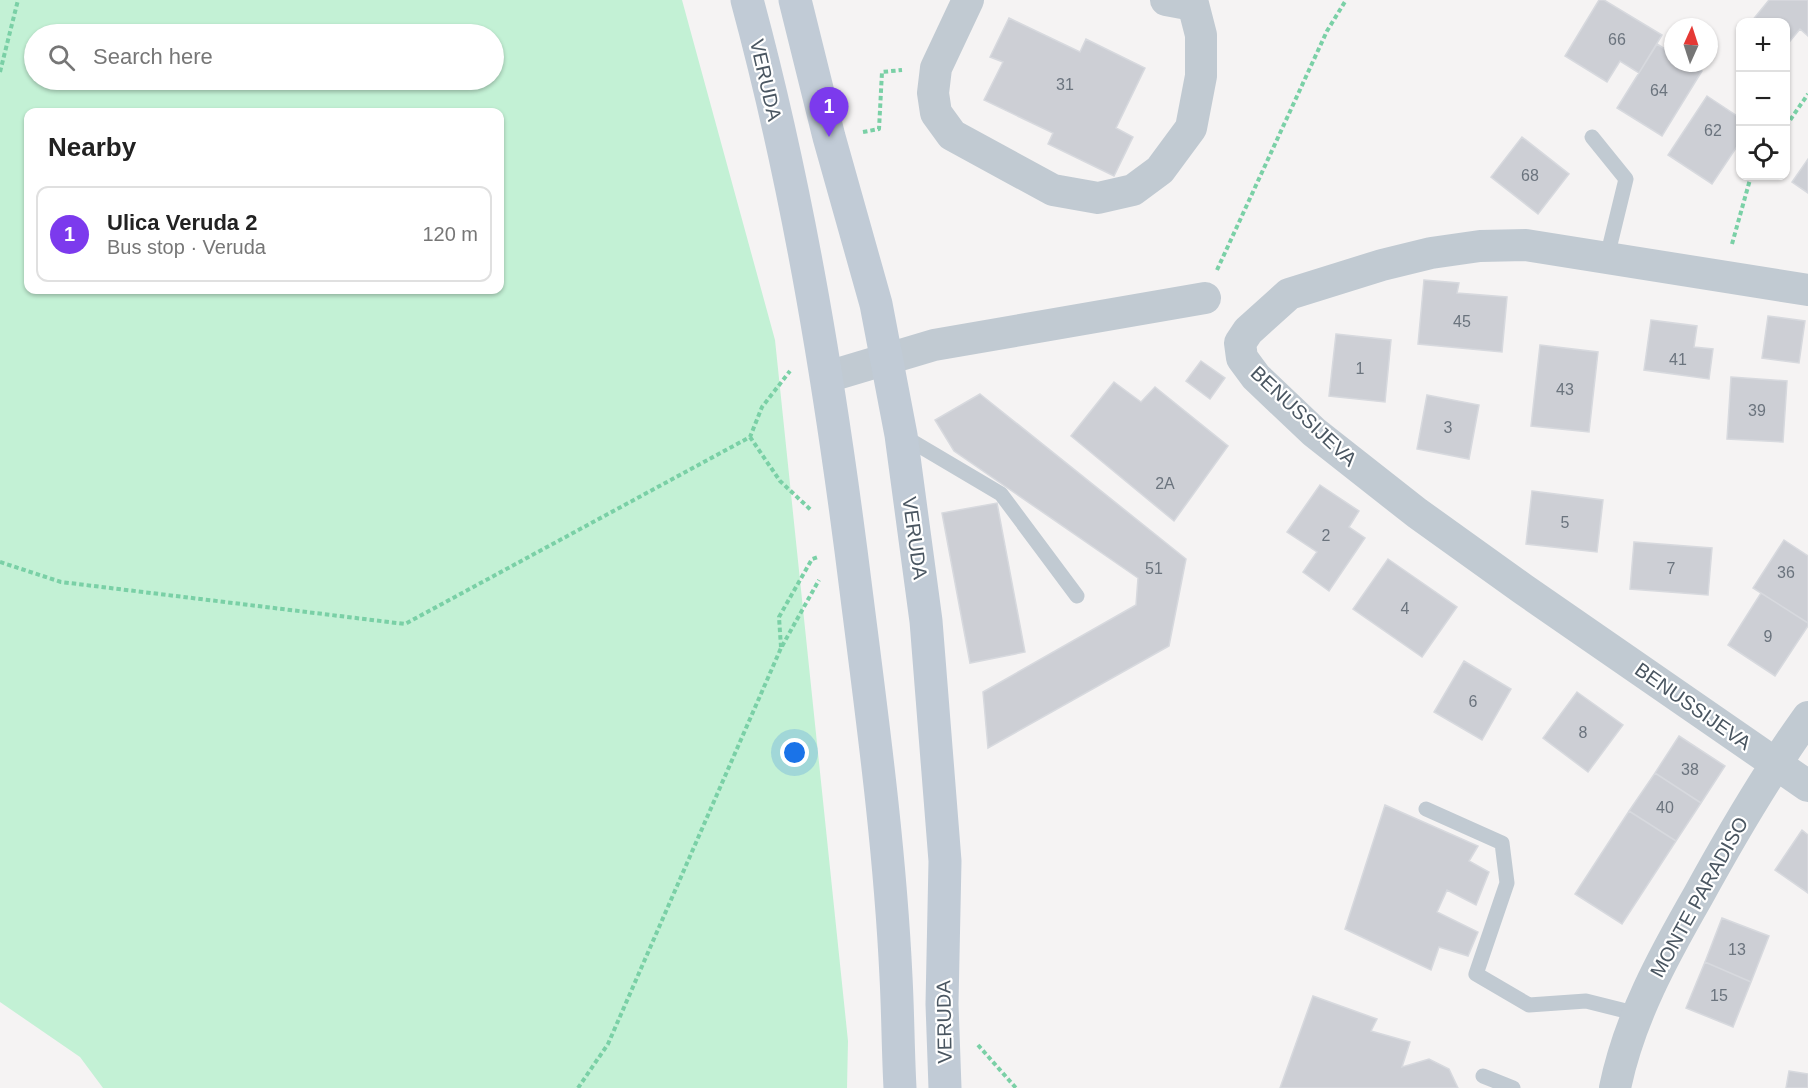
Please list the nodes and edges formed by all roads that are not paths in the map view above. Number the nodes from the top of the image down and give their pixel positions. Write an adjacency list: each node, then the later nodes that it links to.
1 (747, 0): 10 (main road, VERUDA)
2 (795, 0): 9 (main road, VERUDA)
3 (968, 0): 4 (street)
4 (1183, 2)
5 (1592, 138): 6 (lane)
6 (1607, 257): 7 (street, BENUSSIJEVA); 14 (street, BENUSSIJEVA)
7 (1808, 290)
8 (1205, 298): 9 (street)
9 (887, 360): 10 (street); 11 (main road, VERUDA)
10 (825, 365): 19 (main road, VERUDA)
11 (901, 435): 12 (lane); 20 (main road, VERUDA)
12 (1077, 596)
13 (1808, 717): 14 (street, MONTE PARADISO)
14 (1775, 763): 15 (street, BENUSSIJEVA); 17 (street, MONTE PARADISO)
15 (1808, 786)
16 (1426, 809): 17 (lane)
17 (1638, 1014): 22 (street, MONTE PARADISO)
18 (1483, 1076): 21 (lane)
19 (900, 1088)
20 (945, 1088)
21 (1513, 1088)
22 (1615, 1088)

